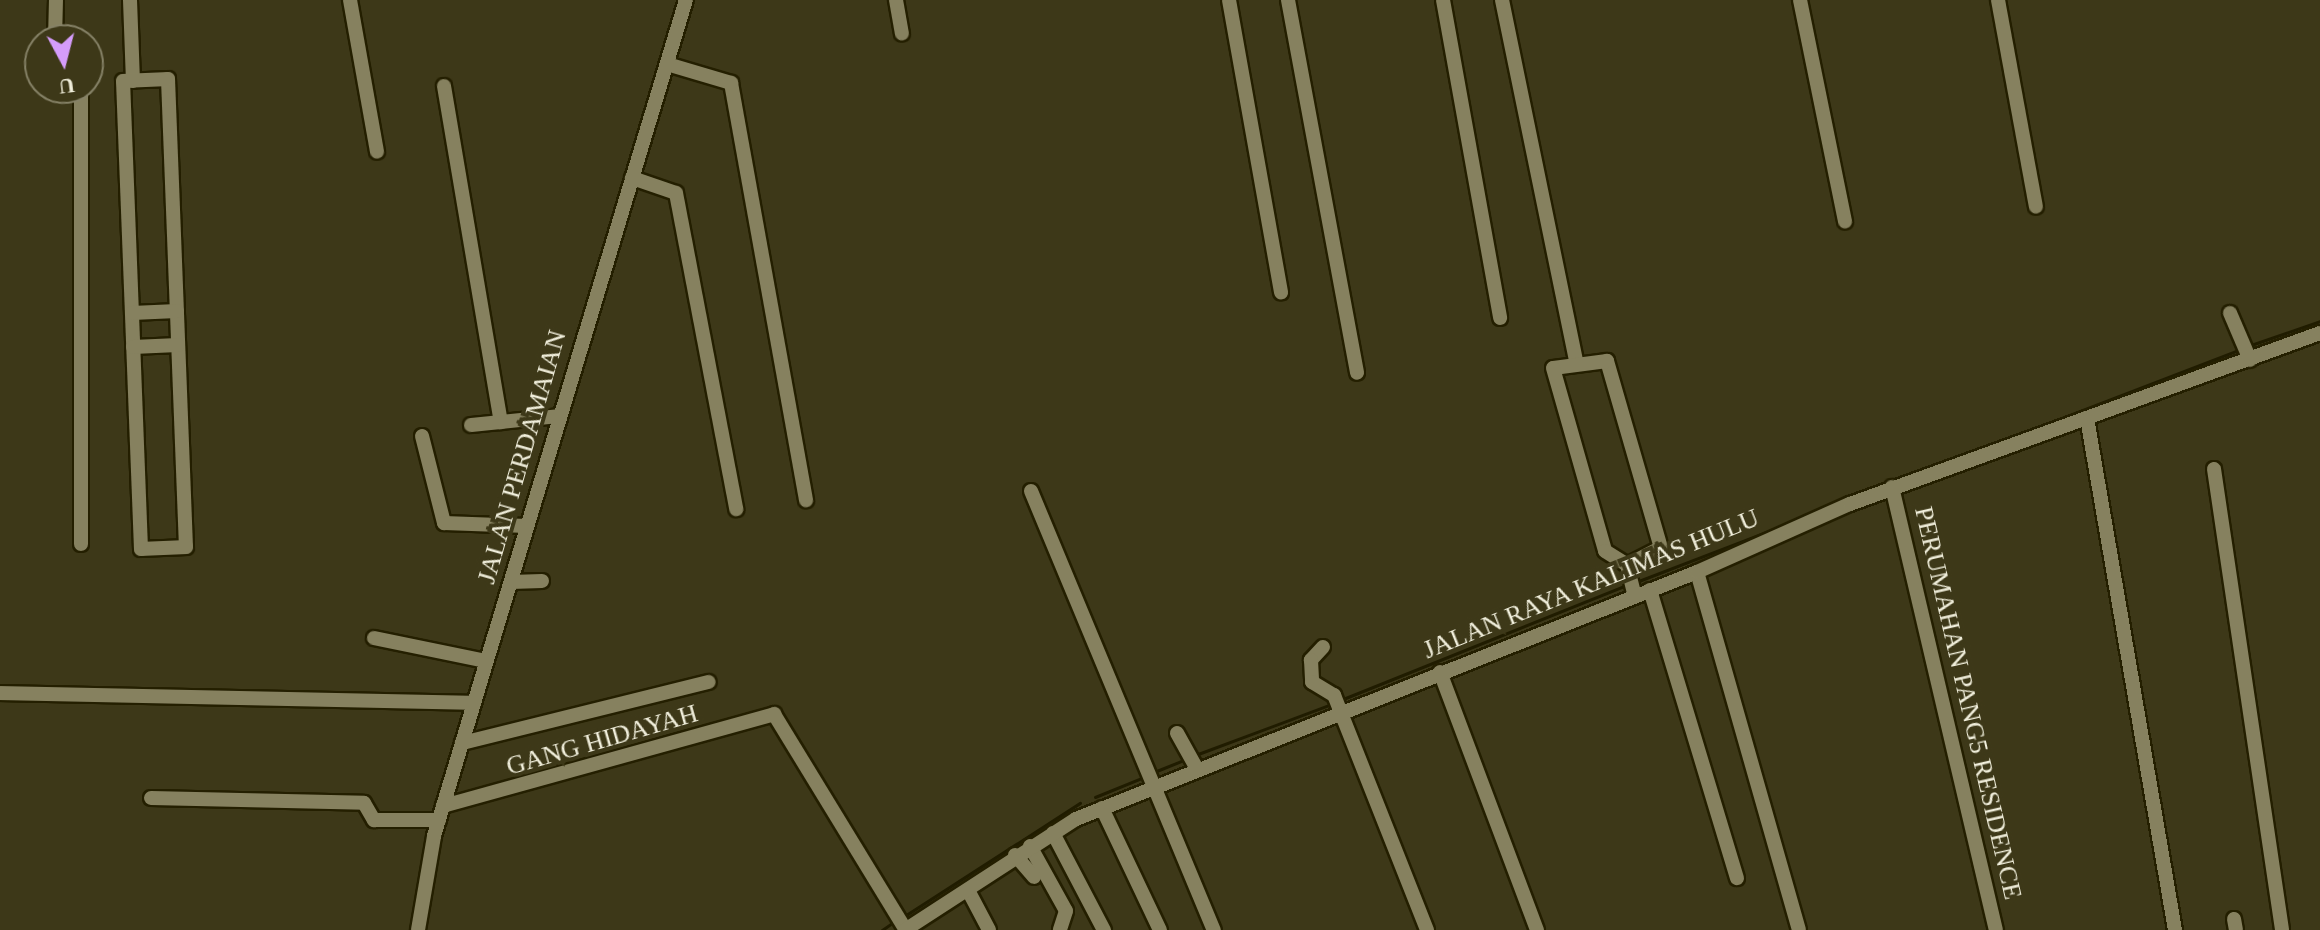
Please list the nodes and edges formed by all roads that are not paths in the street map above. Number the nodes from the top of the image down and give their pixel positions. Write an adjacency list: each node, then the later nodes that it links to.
1 (56, 0): 12 (street)
2 (130, 0): 15 (street)
3 (350, 0): 18 (street)
4 (686, 0): 14 (street, JALAN PERDAMAIAN)
5 (896, 0): 13 (street)
6 (1229, 0): 22 (street)
7 (1288, 0): 32 (street)
8 (1443, 0): 26 (street)
9 (1502, 0): 31 (street)
10 (1800, 0): 21 (street)
11 (1998, 0): 20 (street)
12 (55, 24)
13 (902, 33)
14 (667, 64): 19 (street, JALAN PERDAMAIAN); 41 (street)
15 (133, 81): 23 (street); 24 (street)
16 (444, 86): 35 (street)
17 (81, 104): 44 (street)
18 (377, 152)
19 (632, 178): 33 (street, JALAN PERDAMAIAN); 42 (street)
20 (2036, 207)
21 (1845, 221)
22 (1281, 292)
23 (177, 311): 24 (street); 28 (street)
24 (132, 313): 29 (street)
25 (2230, 313): 30 (street)
26 (1500, 318)
27 (2320, 333): 30 (street, JALAN RAYA KALIMAS HULU)
28 (178, 345): 29 (street); 29 (street)
29 (133, 347)
30 (2247, 353): 34 (street, JALAN RAYA KALIMAS HULU)
31 (1577, 364): 48 (street); 48 (street)
32 (1357, 373)
33 (559, 416): 35 (street); 43 (street, JALAN PERDAMAIAN)
34 (2087, 418): 39 (street, JALAN RAYA KALIMAS HULU); 82 (street)
35 (501, 422): 36 (street)
36 (471, 425)
37 (422, 436): 43 (street)
38 (2214, 469): 83 (street)
39 (1892, 487): 45 (street, JALAN RAYA KALIMAS HULU); 81 (street, PERUMAHAN PANG5 RESIDENCE)
40 (1031, 491): 61 (street)
41 (806, 500)
42 (736, 509)
43 (527, 526): 47 (street, JALAN PERDAMAIAN)
44 (81, 544)
45 (1697, 572): 49 (street, JALAN RAYA KALIMAS HULU); 80 (street)
46 (542, 581): 47 (street)
47 (511, 582): 52 (street, JALAN PERDAMAIAN)
48 (1631, 582): 49 (street, JALAN RAYA KALIMAS HULU); 53 (street, JALAN RAYA KALIMAS HULU)
49 (1650, 590): 69 (street)
50 (374, 638): 52 (street)
51 (1323, 647): 57 (street)
52 (486, 661): 56 (street, JALAN PERDAMAIAN)
53 (1440, 672): 57 (street, JALAN RAYA KALIMAS HULU); 79 (street)
54 (709, 682): 59 (street)
55 (0, 693): 56 (street)
56 (474, 703): 59 (street, JALAN PERDAMAIAN)
57 (1338, 705): 60 (street, JALAN RAYA KALIMAS HULU); 78 (street)
58 (1177, 733): 60 (street)
59 (462, 743): 64 (street, JALAN PERDAMAIAN)
60 (1197, 769): 61 (street, JALAN RAYA KALIMAS HULU)
61 (1151, 789): 63 (street, JALAN RAYA KALIMAS HULU); 77 (street)
62 (151, 798): 64 (street, GANG HIDAYAH)
63 (1102, 808): 65 (street, JALAN RAYA KALIMAS HULU); 76 (street)
64 (441, 813): 71 (street, JALAN PERDAMAIAN); 72 (street, GANG HIDAYAH)
65 (1053, 833): 66 (street, JALAN RAYA KALIMAS HULU); 75 (street)
66 (1030, 846): 67 (street, JALAN RAYA KALIMAS HULU); 74 (street)
67 (1015, 855): 68 (street); 70 (street, JALAN RAYA KALIMAS HULU)
68 (1034, 877)
69 (1737, 878)
70 (969, 892): 72 (street, JALAN RAYA KALIMAS HULU); 73 (street)
71 (418, 930)
72 (905, 930)
73 (989, 930)
74 (1060, 930)
75 (1104, 930)
76 (1160, 930)
77 (1214, 930)
78 (1427, 930)
79 (1537, 930)
80 (1799, 930)
81 (1996, 930)
82 (2175, 930)
83 (2282, 930)

